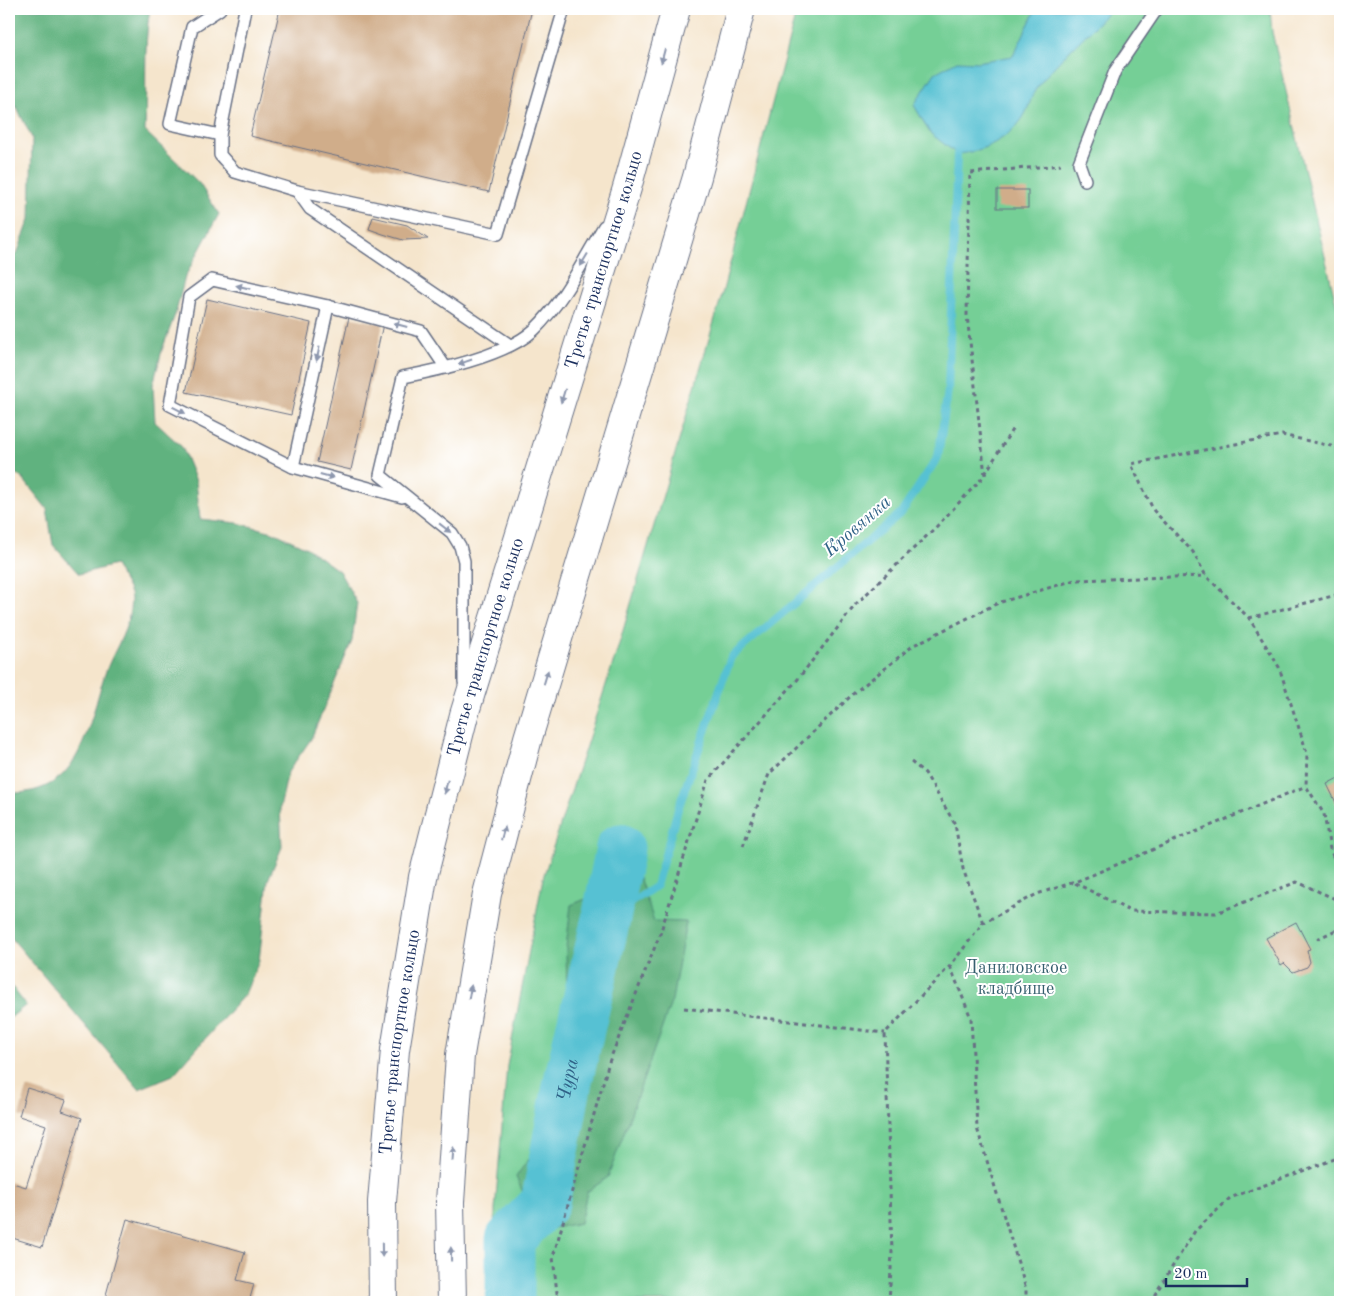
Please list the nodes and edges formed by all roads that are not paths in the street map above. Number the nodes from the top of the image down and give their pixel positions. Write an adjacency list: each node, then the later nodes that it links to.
1 (220, 9): 7 (lane)
2 (245, 9): 7 (lane)
3 (564, 9): 10 (lane)
4 (676, 9): 9 (main road, Третье транспортное кольцо, one-way to 9)
5 (741, 9): 18 (main road, one-way to 5)
6 (1157, 9): 8 (lane)
7 (220, 135): 10 (lane)
8 (1085, 180)
9 (628, 188): 12 (lane, one-way to 12); 16 (main road, Третье транспортное кольцо, one-way to 16)
10 (297, 191): 12 (lane)
11 (328, 306): 13 (lane, one-way to 11); 14 (lane, one-way to 14); 14 (lane, one-way to 14)
12 (510, 345): 13 (lane, one-way to 13)
13 (446, 368): 15 (lane)
14 (293, 467): 15 (lane, one-way to 15)
15 (406, 498): 16 (lane, one-way to 16)
16 (464, 715): 17 (main road, Третье транспортное кольцо, one-way to 17)
17 (383, 1302)
18 (452, 1302)

